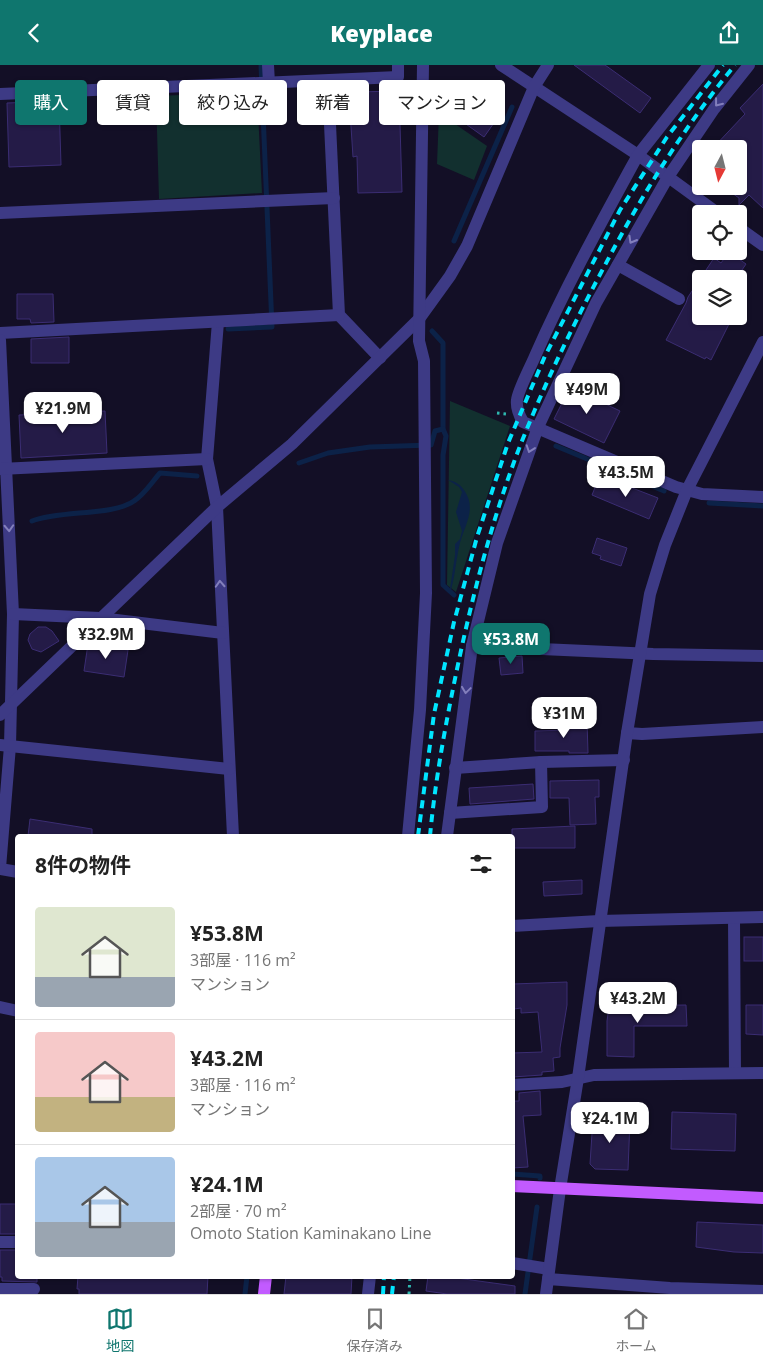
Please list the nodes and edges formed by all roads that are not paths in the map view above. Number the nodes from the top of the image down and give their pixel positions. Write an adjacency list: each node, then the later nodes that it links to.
1 (268, 65): 8 (street)
2 (398, 65): 9 (street)
3 (423, 65): 24 (street)
4 (501, 65): 11 (street)
5 (548, 65): 11 (street)
6 (708, 65): 14 (street)
7 (749, 65): 15 (street, one-way to 15)
8 (265, 80)
9 (356, 80)
10 (179, 87): 12 (street)
11 (534, 87): 14 (street); 24 (street)
12 (0, 94)
13 (330, 125): 16 (street)
14 (638, 155): 15 (street); 30 (street)
15 (668, 177): 17 (street); 21 (street, one-way to 21)
16 (334, 198): 18 (street); 23 (street)
17 (707, 205)
18 (0, 213)
19 (747, 234): 20 (street)
20 (763, 245)
21 (618, 265): 22 (street); 30 (street)
22 (679, 299)
23 (339, 315): 25 (street); 29 (street)
24 (419, 319): 29 (street); 53 (street)
25 (218, 322): 26 (street); 31 (street)
26 (0, 333)
27 (0, 340): 32 (street)
28 (763, 342): 33 (street)
29 (380, 358): 35 (street)
30 (538, 427): 33 (street); 39 (street, one-way to 39)
31 (207, 459): 32 (street); 35 (street)
32 (3, 469): 36 (street, one-way to 36)
33 (687, 490): 34 (street); 40 (street)
34 (763, 497)
35 (217, 507): 37 (street); 38 (street, one-way to 35)
36 (14, 614): 37 (street); 42 (street)
37 (100, 618): 38 (street); 42 (street)
38 (222, 633): 50 (street)
39 (472, 646): 40 (street); 49 (street, one-way to 49)
40 (640, 653): 41 (street); 45 (street)
41 (763, 656)
42 (11, 705): 43 (street); 46 (street)
43 (0, 715)
44 (763, 727): 45 (street)
45 (627, 733): 47 (street)
46 (5, 745): 50 (street); 55 (street)
47 (624, 760): 48 (street); 59 (street)
48 (541, 762): 49 (street); 51 (street)
49 (455, 768): 51 (street)
50 (229, 769): 52 (street)
51 (450, 813): 54 (street)
52 (233, 834)
53 (408, 834)
54 (447, 834)
55 (0, 868): 56 (street)
56 (15, 871)
57 (763, 917): 58 (street)
58 (734, 919): 59 (street); 63 (street)
59 (599, 921): 60 (street); 65 (street)
60 (515, 926)
61 (0, 1007): 62 (street)
62 (15, 1010)
63 (735, 1073): 64 (street); 65 (street)
64 (763, 1073)
65 (578, 1078): 66 (street); 68 (street)
66 (515, 1085)
67 (515, 1186): 68 (main road)
68 (560, 1189): 69 (main road); 73 (street)
69 (763, 1198)
70 (0, 1242): 71 (street)
71 (15, 1242)
72 (515, 1264): 73 (street)
73 (548, 1274): 78 (street); 82 (street)
74 (266, 1279): 80 (main road)
75 (370, 1279): 81 (street)
76 (0, 1289): 77 (street)
77 (34, 1289)
78 (670, 1291): 79 (street)
79 (763, 1291)
80 (264, 1294)
81 (368, 1294)
82 (546, 1294)

